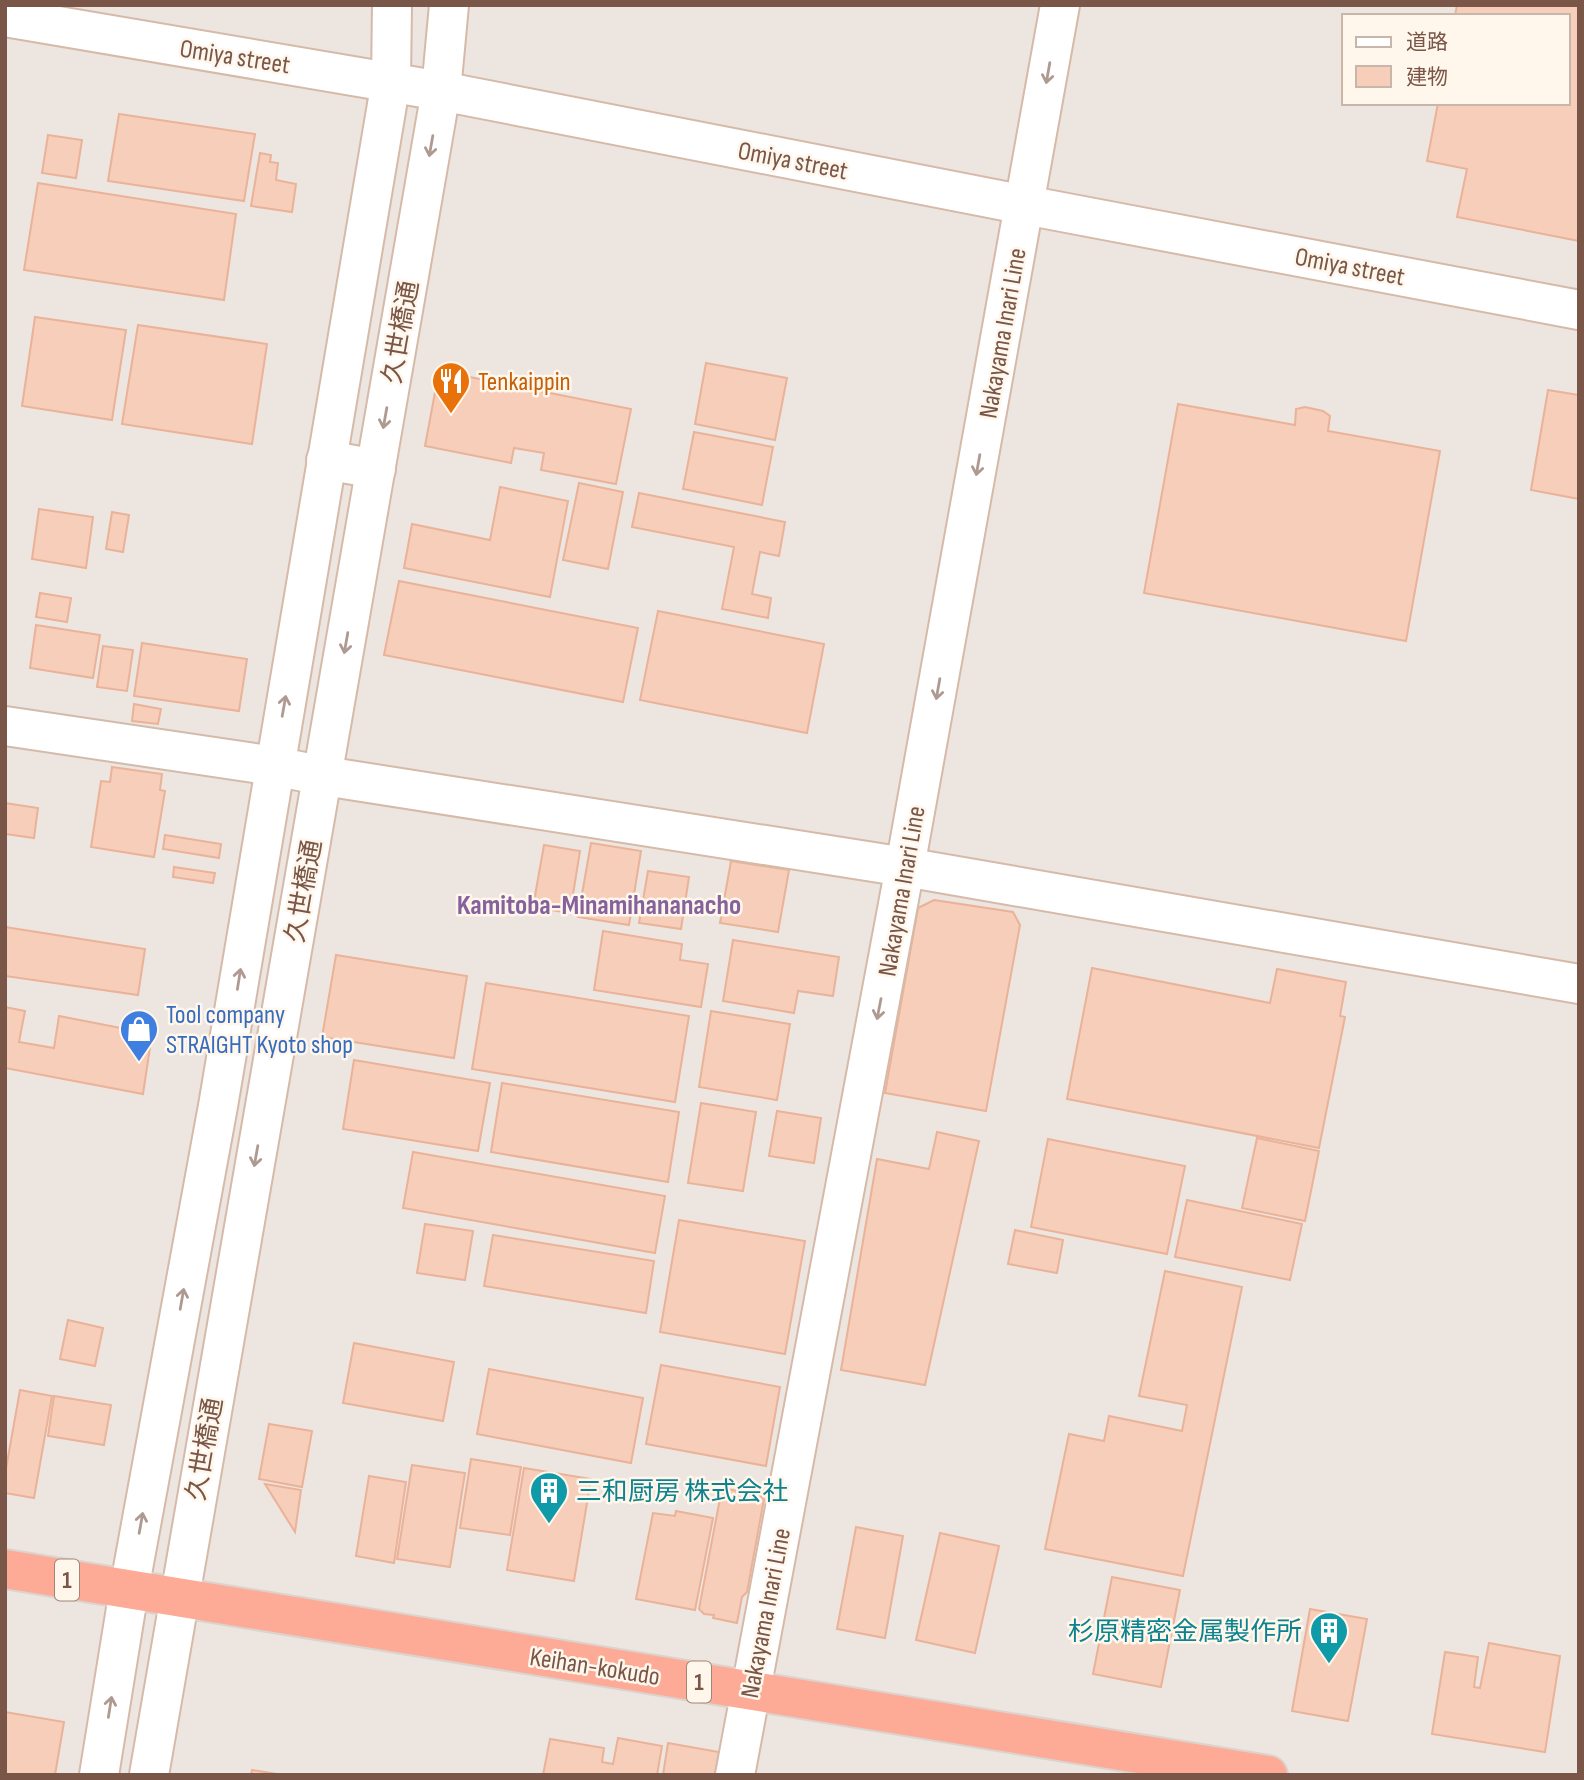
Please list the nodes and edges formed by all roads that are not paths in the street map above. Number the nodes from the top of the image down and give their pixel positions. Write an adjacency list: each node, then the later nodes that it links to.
1 (392, 5): 5 (street, 久世橋通)
2 (449, 5): 6 (street, 久世橋通)
3 (1059, 5): 7 (street, Nakayama Inari Line, one-way to 7)
4 (5, 17): 5 (street, Omiya street)
5 (391, 81): 6 (street, Omiya street); 9 (street, 久世橋通)
6 (441, 90): 7 (street, Omiya street); 10 (street, 久世橋通, one-way to 10)
7 (1026, 205): 8 (street, Omiya street); 14 (street, Nakayama Inari Line, one-way to 14)
8 (1579, 310)
9 (326, 460): 10 (street); 12 (street, 久世橋通, one-way to 9)
10 (376, 469): 13 (street, 久世橋通, one-way to 13)
11 (5, 726): 12 (street)
12 (274, 766): 13 (street); 16 (street, 久世橋通, one-way to 12)
13 (324, 776): 14 (street); 17 (street, 久世橋通)
14 (905, 867): 15 (street); 21 (street, Nakayama Inari Line, one-way to 21)
15 (1579, 985)
16 (218, 1106): 17 (street); 19 (street, 久世橋通, one-way to 16)
17 (264, 1112): 20 (street, 久世橋通, one-way to 20)
18 (5, 1569): 19 (highway, Keihan-kokudo / 1)
19 (129, 1590): 20 (highway, Keihan-kokudo / 1); 22 (street, 久世橋通, one-way to 19)
20 (178, 1598): 21 (highway, Keihan-kokudo / 1); 23 (street, 久世橋通)
21 (751, 1691): 24 (street, Nakayama Inari Line); 25 (highway, Keihan-kokudo / 1)
22 (99, 1775)
23 (149, 1775)
24 (735, 1775)
25 (1268, 1775)

